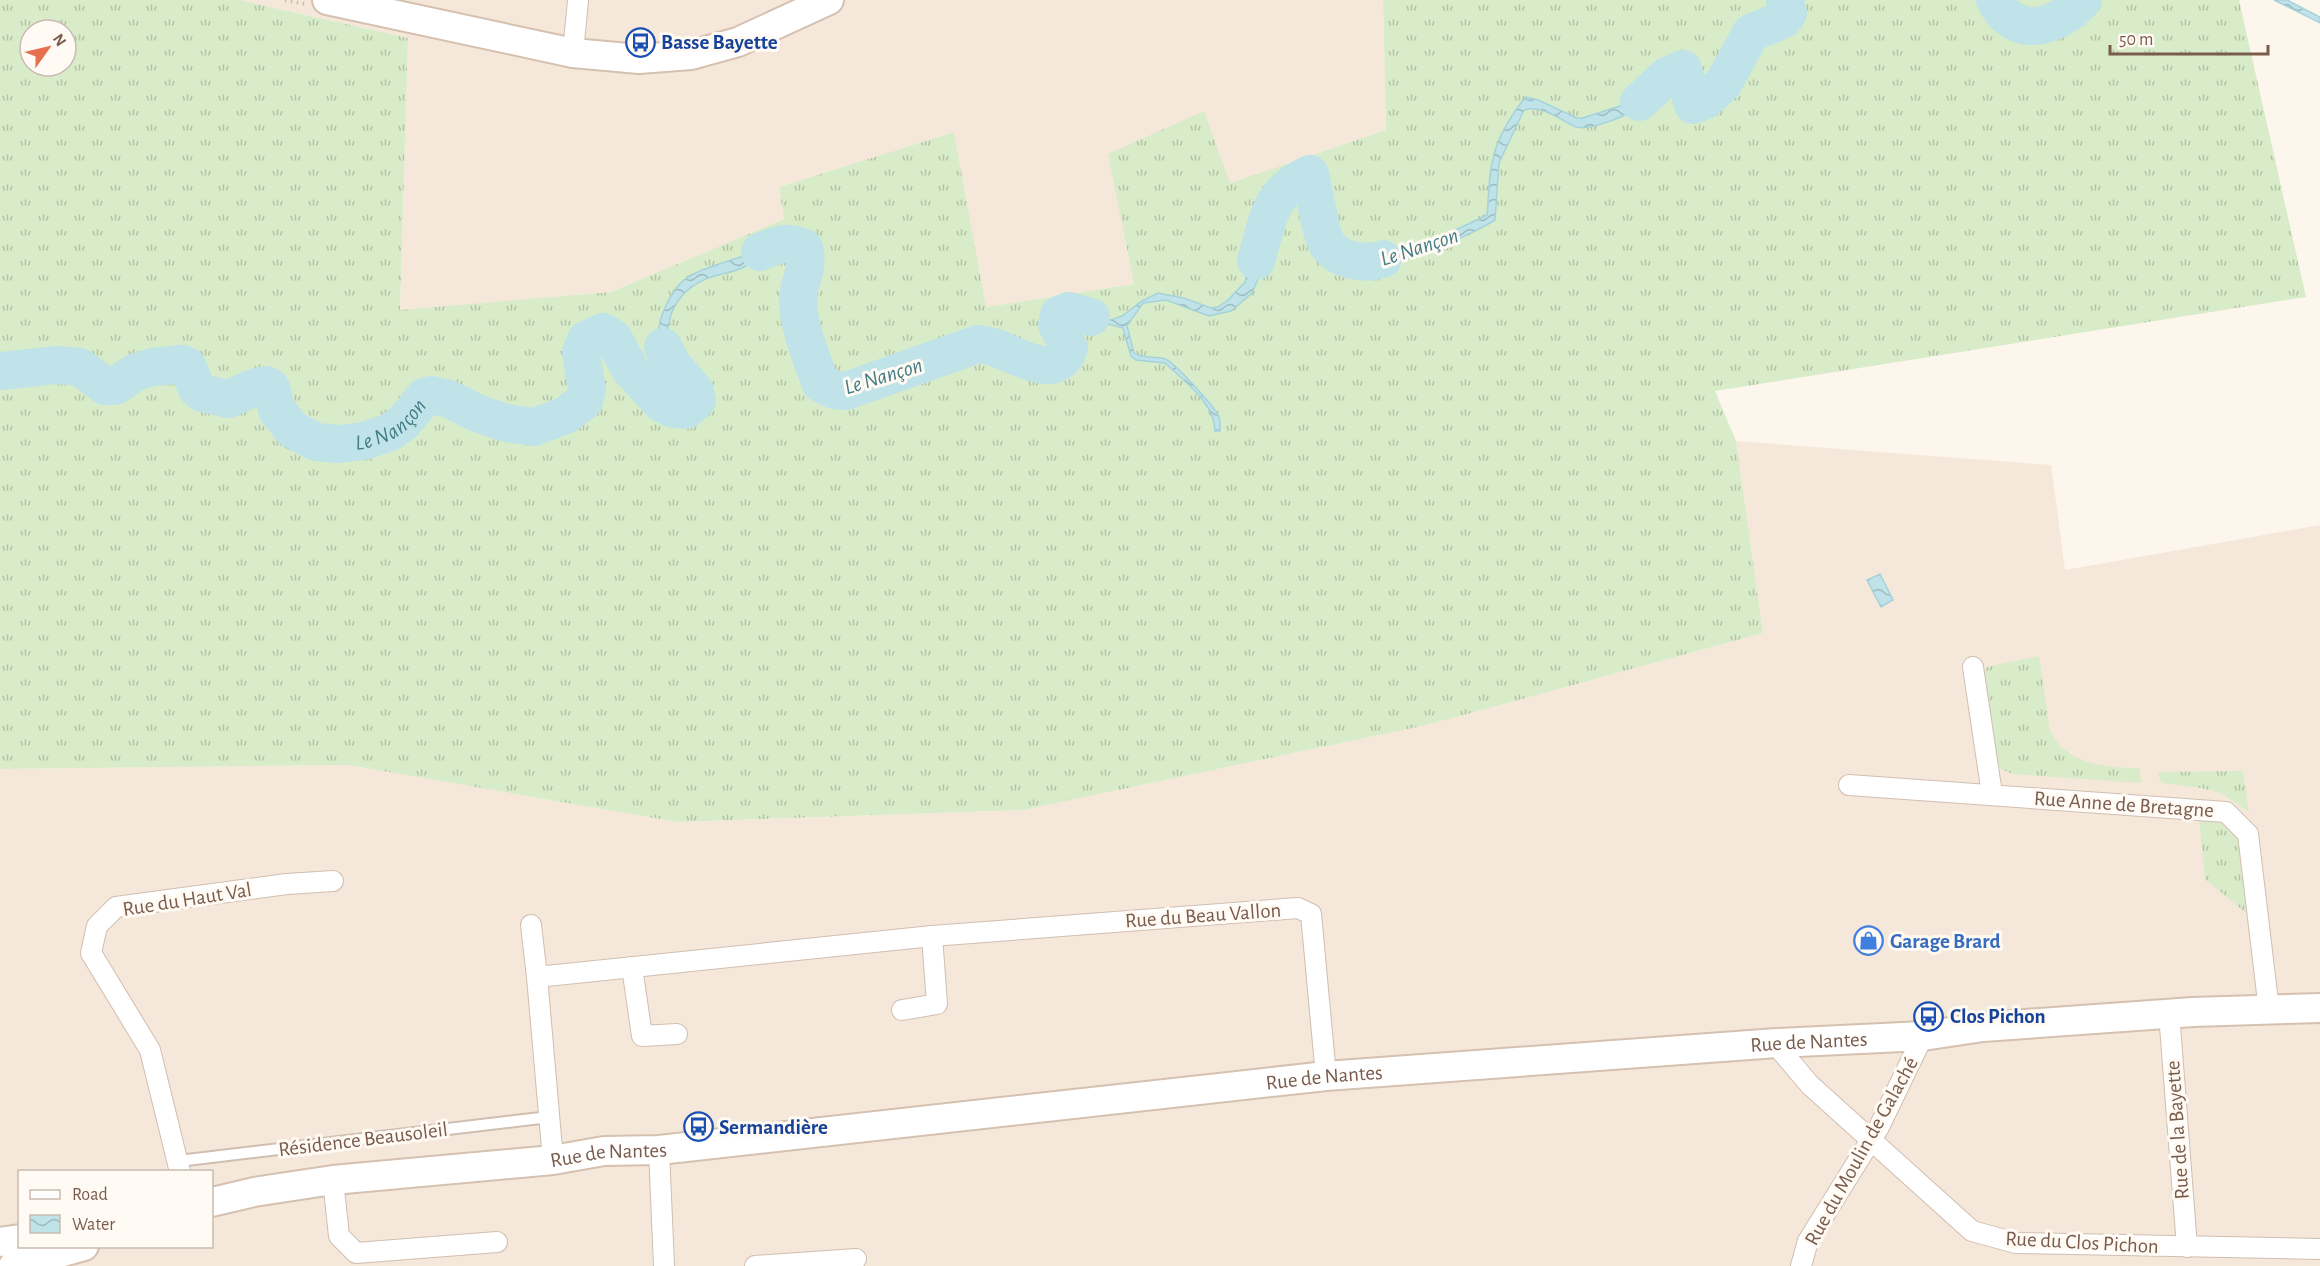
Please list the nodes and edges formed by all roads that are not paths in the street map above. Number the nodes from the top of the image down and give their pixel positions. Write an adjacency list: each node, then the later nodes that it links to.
1 (327, 0): 4 (main road)
2 (578, 0): 4 (street)
3 (829, 0): 4 (main road)
4 (573, 53)
5 (1973, 667): 7 (street)
6 (1849, 785): 7 (street, Rue Anne de Bretagne)
7 (1992, 794): 15 (street, Rue Anne de Bretagne)
8 (333, 881): 25 (street, Rue du Haut Val)
9 (531, 925): 12 (street)
10 (932, 936): 11 (street, Rue du Beau Vallon); 14 (street); 20 (street, Rue du Beau Vallon)
11 (632, 967): 12 (street, Rue du Beau Vallon); 17 (street)
12 (537, 977): 21 (street)
13 (2320, 1008): 15 (main road, Rue de Nantes)
14 (902, 1010)
15 (2269, 1010): 16 (main road, Rue de Nantes)
16 (2169, 1013): 18 (main road, Rue de Nantes); 31 (street, Rue de la Bayette)
17 (677, 1034)
18 (1923, 1036): 19 (main road, Rue de Nantes); 22 (street, Rue du Moulin de Galaché)
19 (1777, 1043): 20 (main road, Rue de Nantes); 22 (street, Rue du Clos Pichon)
20 (1326, 1076): 23 (main road, Rue de Nantes)
21 (549, 1117): 24 (street); 25 (lane, Résidence Beausoleil)
22 (1870, 1140): 31 (street, Rue du Clos Pichon); 38 (street, Rue du Moulin de Galaché)
23 (659, 1150): 24 (main road, Rue de Nantes); 36 (street)
24 (553, 1160): 26 (main road, Rue de Nantes)
25 (179, 1166)
26 (333, 1180): 27 (main road, Rue de Nantes); 30 (street)
27 (213, 1202)
28 (18, 1239): 29 (main road)
29 (0, 1242)
30 (497, 1242)
31 (2187, 1247): 33 (street, Rue du Clos Pichon)
32 (77, 1248): 35 (main road)
33 (2320, 1249)
34 (856, 1259): 37 (street)
35 (13, 1266)
36 (664, 1266)
37 (755, 1266)
38 (1801, 1266)

